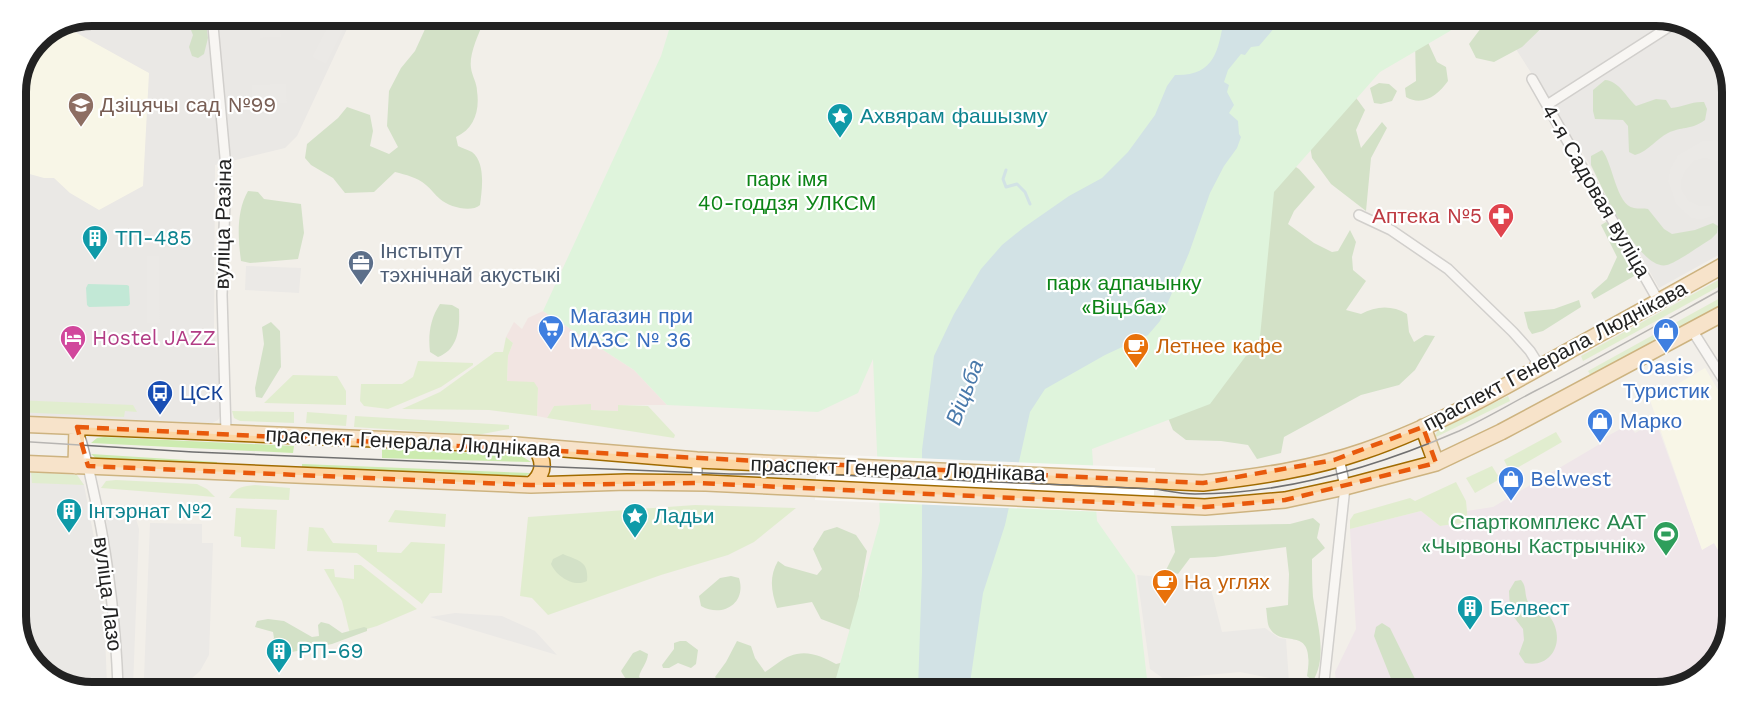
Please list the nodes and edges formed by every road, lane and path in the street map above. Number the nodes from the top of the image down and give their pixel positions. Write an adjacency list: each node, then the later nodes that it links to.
1 (213, 26): 15 (street, вуліца Разіна)
2 (1669, 27): 4 (street)
3 (1532, 79): 4 (street, 4-я Садовая вуліца)
4 (1547, 105): 7 (street, 4-я Садовая вуліца)
5 (1359, 215): 10 (street)
6 (1722, 266): 7 (main road, праспект Генерала Люднікава)
7 (1659, 302): 10 (main road, праспект Генерала Люднікава)
8 (1722, 314): 9 (main road, праспект Генерала Люднікава)
9 (1692, 330): 11 (street); 20 (main road, праспект Генерала Люднікава)
10 (1540, 368): 14 (main road, праспект Генерала Люднікава)
11 (1722, 376)
12 (26, 425): 13 (main road, праспект Генерала Люднікава)
13 (77, 427): 15 (main road, праспект Генерала Люднікава); 21 (main road)
14 (1423, 427): 17 (main road, праспект Генерала Люднікава); 20 (main road)
15 (226, 432): 16 (main road, праспект Генерала Люднікава)
16 (535, 447): 18 (main road, праспект Генерала Люднікава); 23 (main road)
17 (1339, 458): 18 (main road, праспект Генерала Люднікава); 24 (street)
18 (697, 460): 22 (street)
19 (26, 463): 21 (main road, праспект Генерала Люднікава)
20 (1436, 463): 24 (main road, праспект Генерала Люднікава)
21 (82, 466): 23 (main road, праспект Генерала Люднікава); 25 (street, вуліца Лазо)
22 (697, 483): 23 (main road, праспект Генерала Люднікава); 24 (main road, праспект Генерала Люднікава)
23 (531, 485)
24 (1345, 487): 26 (street)
25 (118, 682)
26 (1324, 682)

